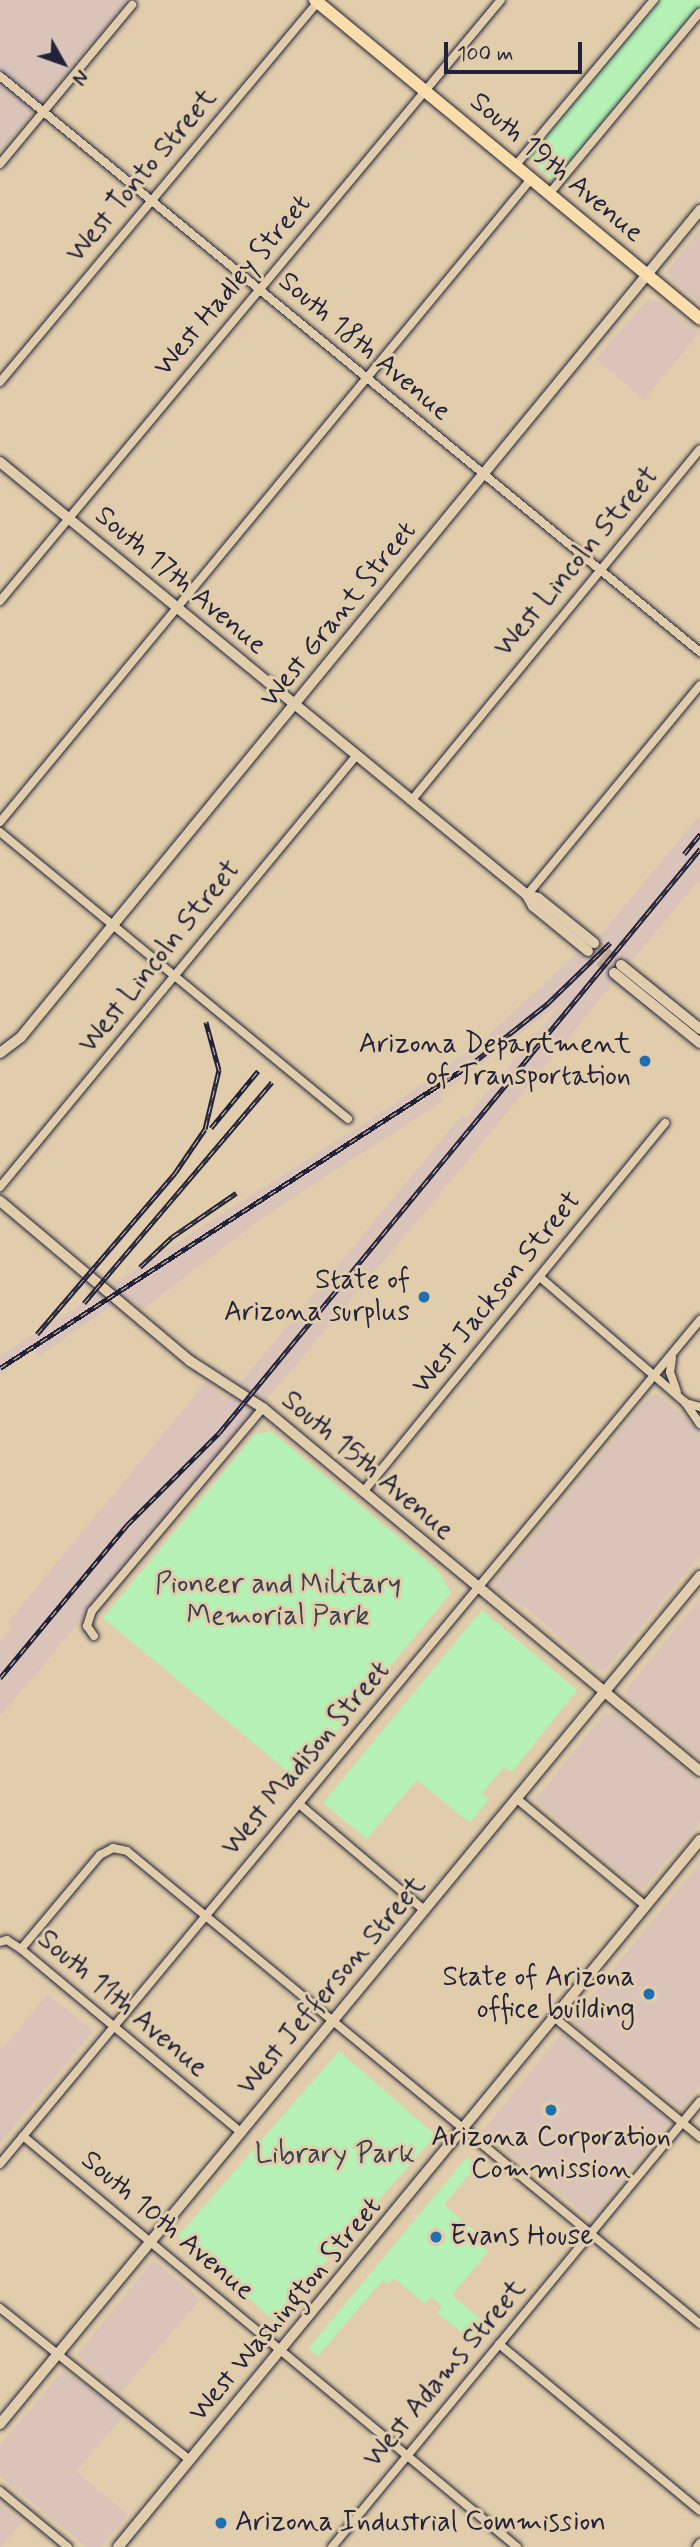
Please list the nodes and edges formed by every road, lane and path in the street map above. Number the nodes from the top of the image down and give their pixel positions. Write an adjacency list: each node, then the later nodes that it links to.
1 (501, 0): 7 (street, West Hadley Street)
2 (654, 0): 10 (street)
3 (317, 1): 7 (main road, South 19th Avenue); 13 (street, West Tonto Street)
4 (132, 5): 8 (street)
5 (700, 12): 12 (street)
6 (0, 76): 8 (street, South 18th Avenue)
7 (425, 91): 10 (main road, South 19th Avenue); 16 (street, West Hadley Street)
8 (44, 111): 9 (street); 13 (street, South 18th Avenue)
9 (0, 164)
10 (515, 166): 11 (main road, South 19th Avenue)
11 (531, 180): 12 (main road, South 19th Avenue); 18 (street)
12 (549, 194): 15 (main road, South 19th Avenue)
13 (152, 202): 16 (street, South 18th Avenue); 19 (street, West Tonto Street)
14 (700, 210): 15 (main road, West Grant Street)
15 (646, 276): 17 (main road, South 19th Avenue); 22 (main road, West Grant Street)
16 (260, 291): 18 (street, South 18th Avenue); 23 (street, West Hadley Street)
17 (700, 320)
18 (366, 379): 22 (street, South 18th Avenue); 26 (street)
19 (0, 382)
20 (700, 449): 24 (street, West Lincoln Street)
21 (0, 462): 23 (main road, South 17th Avenue)
22 (483, 476): 24 (street, South 18th Avenue); 29 (main road, West Grant Street)
23 (68, 518): 25 (street, West Hadley Street); 26 (main road, South 17th Avenue)
24 (600, 570): 27 (street, South 18th Avenue); 31 (street, West Lincoln Street)
25 (0, 601)
26 (177, 609): 29 (main road, South 17th Avenue); 32 (street)
27 (700, 652)
28 (700, 685): 34 (street)
29 (295, 705): 30 (main road, South 17th Avenue); 35 (main road, West Grant Street)
30 (356, 756): 31 (main road, South 17th Avenue); 37 (street, West Lincoln Street)
31 (411, 801): 34 (main road, South 17th Avenue)
32 (0, 822)
33 (0, 832): 35 (street)
34 (527, 895): 36 (main road, South 17th Avenue)
35 (114, 924): 37 (street); 40 (main road, West Grant Street)
36 (591, 947)
37 (175, 974): 43 (street); 45 (street, West Lincoln Street)
38 (700, 1029): 39 (main road)
39 (700, 1043)
40 (12, 1046): 41 (main road, West Grant Street); 42 (street, West Grant Street)
41 (0, 1053)
42 (0, 1062)
43 (348, 1119)
44 (665, 1124): 47 (street, West Jackson Street)
45 (0, 1187)
46 (0, 1202): 53 (main road, South 15th Avenue)
47 (541, 1278): 50 (street); 55 (street, West Jackson Street)
48 (700, 1320): 49 (street, West Madison Street)
49 (672, 1358): 50 (street, West Madison Street); 51 (street)
50 (656, 1376): 51 (street); 57 (street, West Madison Street)
51 (686, 1404): 52 (street); 54 (street)
52 (700, 1407)
53 (262, 1408): 55 (main road, South 15th Avenue); 58 (street)
54 (700, 1424)
55 (363, 1492): 57 (main road, South 15th Avenue)
56 (700, 1576): 59 (main road, West Jefferson Street)
57 (478, 1589): 59 (main road, South 15th Avenue); 62 (street, West Madison Street)
58 (94, 1636)
59 (605, 1693): 60 (main road, South 15th Avenue); 61 (main road, West Jefferson Street)
60 (700, 1771)
61 (517, 1799): 64 (street); 65 (main road, West Jefferson Street)
62 (299, 1804): 65 (street); 66 (street, West Madison Street)
63 (700, 1840): 64 (main road, West Washington Street)
64 (646, 1906): 69 (main road, West Washington Street)
65 (424, 1910): 70 (main road, West Jefferson Street)
66 (205, 1917): 68 (street); 70 (street); 71 (street, West Madison Street)
67 (2, 1941): 68 (street, South 11th Avenue)
68 (21, 1950): 71 (street, South 11th Avenue)
69 (555, 2018): 73 (street); 74 (main road, West Washington Street)
70 (334, 2021): 74 (street); 75 (main road, West Jefferson Street)
71 (113, 2026): 75 (street, South 11th Avenue); 76 (street, West Madison Street)
72 (700, 2101): 73 (street, West Adams Street)
73 (682, 2122): 77 (street); 79 (street, West Adams Street)
74 (465, 2130): 79 (street); 84 (main road, West Washington Street)
75 (241, 2132): 80 (main road, West Jefferson Street)
76 (23, 2136): 78 (street, West Madison Street); 80 (street, South 10th Avenue)
77 (700, 2137)
78 (0, 2164)
79 (590, 2234): 82 (street); 83 (street, West Adams Street)
80 (150, 2243): 84 (street, South 10th Avenue); 85 (main road, West Jefferson Street)
81 (0, 2308): 85 (street)
82 (700, 2324)
83 (499, 2344): 87 (street, West Adams Street); 90 (street)
84 (282, 2351): 87 (street, South 10th Avenue); 88 (main road, West Washington Street)
85 (58, 2354): 86 (main road, West Jefferson Street); 88 (street)
86 (0, 2424)
87 (407, 2456): 93 (street, West Adams Street); 94 (street, South 10th Avenue)
88 (190, 2460): 92 (main road, West Washington Street)
89 (0, 2491): 91 (street)
90 (700, 2511)
91 (68, 2547)
92 (118, 2547)
93 (331, 2547)
94 (517, 2547)

